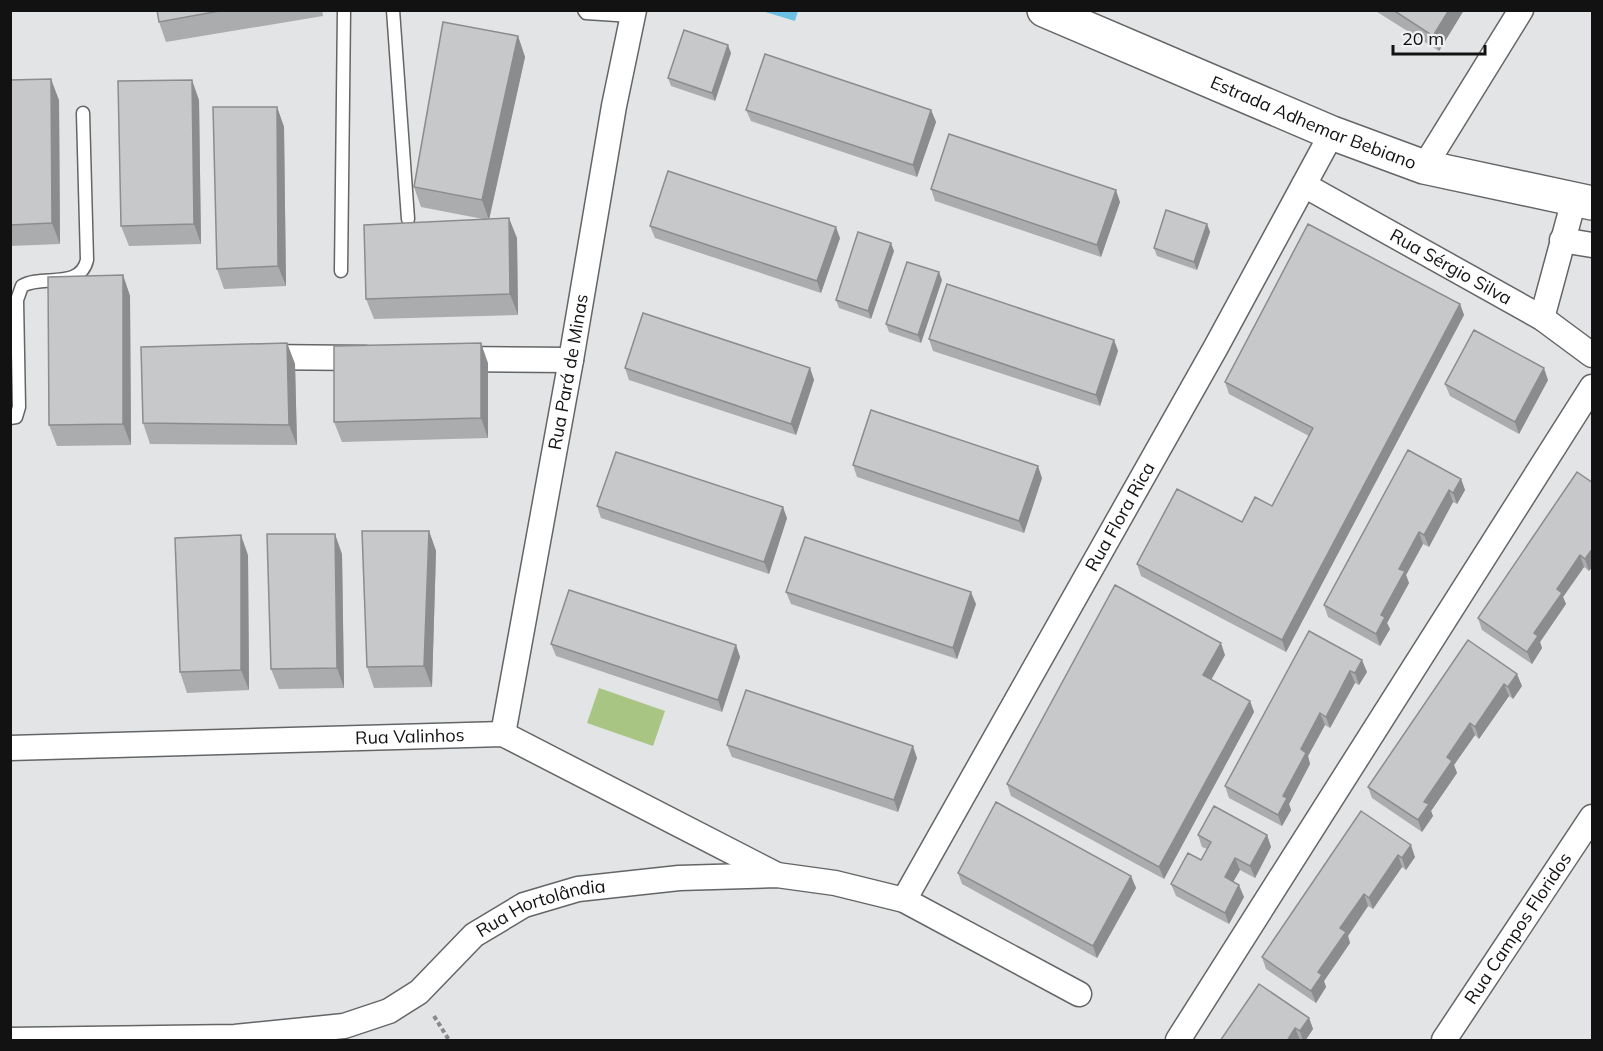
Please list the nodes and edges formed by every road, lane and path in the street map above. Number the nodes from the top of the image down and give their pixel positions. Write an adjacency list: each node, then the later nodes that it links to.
1 (344, 10): 15 (lane)
2 (393, 10): 12 (lane)
3 (584, 10): 6 (lane)
4 (1044, 10): 8 (main road, Estrada Adhemar Bebiano)
5 (1521, 10): 9 (street)
6 (633, 13): 21 (street, Rua Pará de Minas)
7 (83, 113): 23 (lane)
8 (1332, 133): 9 (main road, Estrada Adhemar Bebiano); 10 (street, Rua Flora Rica)
9 (1424, 167): 11 (main road, Estrada Adhemar Bebiano)
10 (1304, 185): 16 (street, Rua Sérgio Silva); 28 (street, Rua Flora Rica)
11 (1583, 202): 13 (street)
12 (408, 219)
13 (1562, 240): 14 (street); 16 (street)
14 (1593, 245)
15 (341, 271)
16 (1542, 318): 17 (street, Rua Sérgio Silva)
17 (1593, 355)
18 (236, 357): 19 (street)
19 (391, 358)
20 (427, 358): 21 (street)
21 (571, 360): 24 (street, Rua Pará de Minas)
22 (1593, 387): 31 (street)
23 (10, 418)
24 (502, 734): 25 (street, Rua Valinhos); 27 (street, Rua Valinhos)
25 (10, 748)
26 (1593, 817): 32 (street, Rua Campos Floridos)
27 (777, 874): 28 (street, Rua Hortolândia); 30 (street, Rua Hortolândia)
28 (904, 900): 29 (street, Rua Hortolândia)
29 (1080, 994)
30 (10, 1040)
31 (1178, 1041)
32 (1444, 1041)

